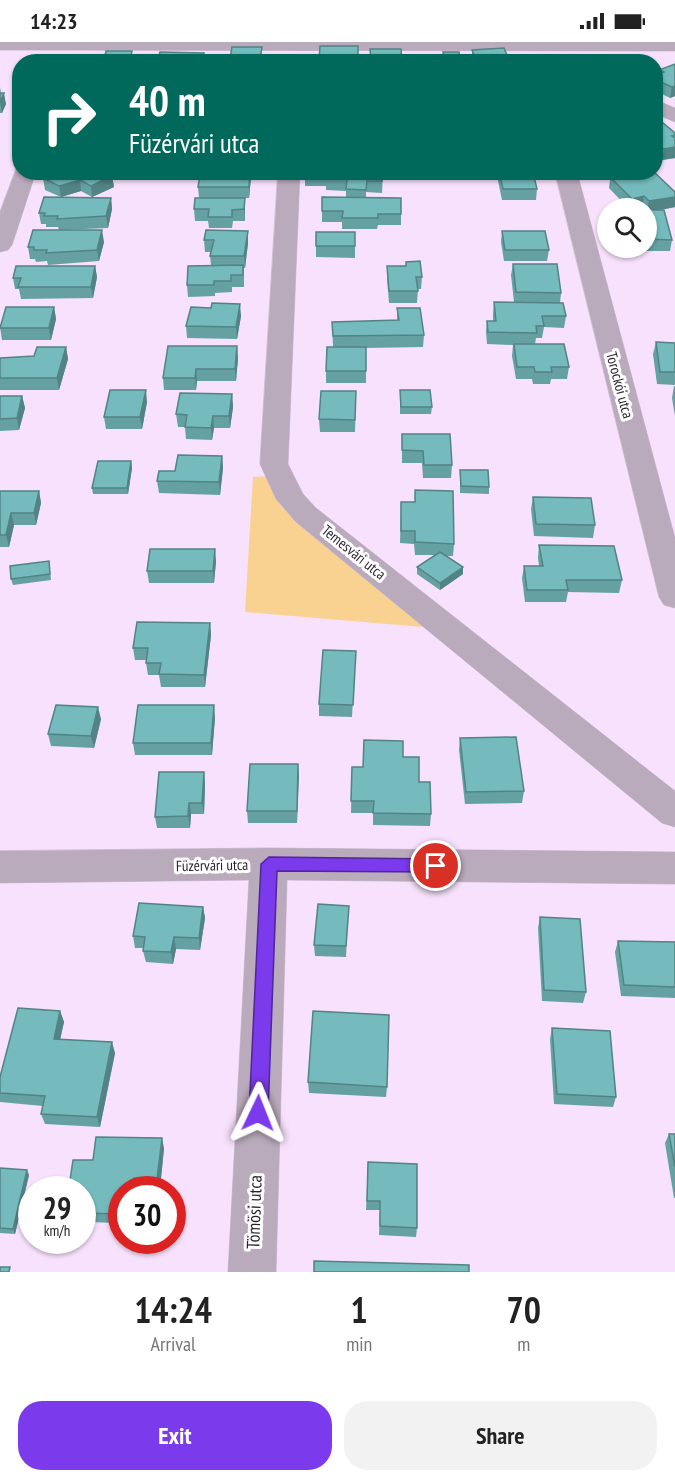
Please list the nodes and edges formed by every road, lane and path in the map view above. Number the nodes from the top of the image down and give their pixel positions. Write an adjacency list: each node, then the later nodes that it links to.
1 (0, 44): 3 (street)
2 (675, 45): 4 (street)
3 (67, 49): 5 (street)
4 (536, 50): 5 (street)
5 (296, 53)
6 (22, 180): 9 (street)
7 (289, 180): 11 (street, Temesvári utca)
8 (568, 180): 10 (street, Torockói utca)
9 (0, 245)
10 (675, 597)
11 (675, 812)
12 (269, 864): 13 (street, Füzérvári utca); 14 (street, Füzérvári utca); 15 (street, Tömösi utca)
13 (0, 867)
14 (675, 868)
15 (252, 1272)

